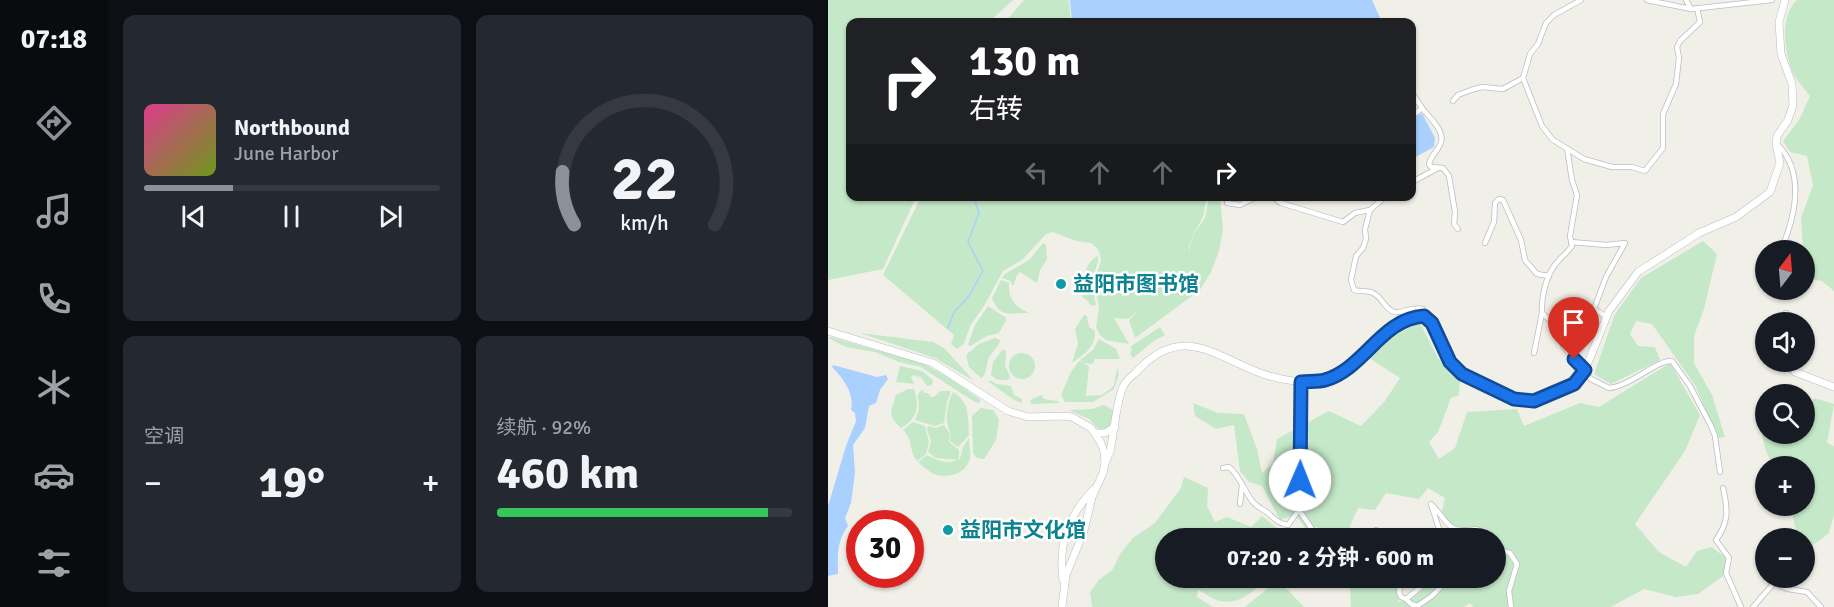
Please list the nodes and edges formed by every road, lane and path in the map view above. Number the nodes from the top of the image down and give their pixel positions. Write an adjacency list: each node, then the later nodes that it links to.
1 (1581, 0): 7 (street)
2 (1647, 0): 6 (street)
3 (1686, 0): 6 (street)
4 (1772, 0): 6 (street)
5 (1785, 0): 12 (street)
6 (1694, 8): 13 (street)
7 (1523, 78): 9 (street); 13 (street)
8 (1416, 99): 10 (street)
9 (1453, 101)
10 (1422, 108): 11 (street); 14 (street)
11 (1416, 113)
12 (1776, 144): 22 (street); 28 (street)
13 (1567, 148): 23 (street)
14 (1440, 168): 15 (street); 21 (street)
15 (1416, 180)
16 (1248, 201): 19 (street)
17 (1278, 201): 20 (street)
18 (1380, 201): 20 (street)
19 (1227, 203)
20 (1370, 210): 27 (street)
21 (1458, 229)
22 (1785, 240)
23 (1571, 242): 25 (street); 28 (street)
24 (1485, 243): 25 (street)
25 (1549, 276): 26 (street)
26 (1542, 313): 30 (street); 31 (street)
27 (1424, 316): 31 (street); 33 (street)
28 (1607, 317): 31 (street)
29 (828, 331): 36 (street)
30 (1534, 353)
31 (1585, 370): 39 (street)
32 (1794, 372): 34 (street)
33 (1301, 382): 35 (street); 44 (street)
34 (1834, 387)
35 (1115, 427): 36 (street); 37 (street)
36 (1095, 433): 37 (street)
37 (1105, 463): 41 (street)
38 (1223, 468): 40 (street)
39 (1720, 472)
40 (1242, 485): 43 (street); 44 (street)
41 (1098, 486): 49 (street); 49 (street)
42 (1723, 488): 56 (street)
43 (1240, 504)
44 (1299, 510): 45 (street)
45 (1311, 528)
46 (1439, 528): 47 (street)
47 (1452, 528)
48 (1506, 552): 55 (street)
49 (1064, 588): 54 (street)
50 (1400, 588): 53 (street)
51 (1420, 588): 53 (street)
52 (1440, 588): 53 (street)
53 (1406, 599)
54 (1062, 607)
55 (1511, 607)
56 (1741, 607)
57 (1753, 607): 58 (street)
58 (1821, 607)

